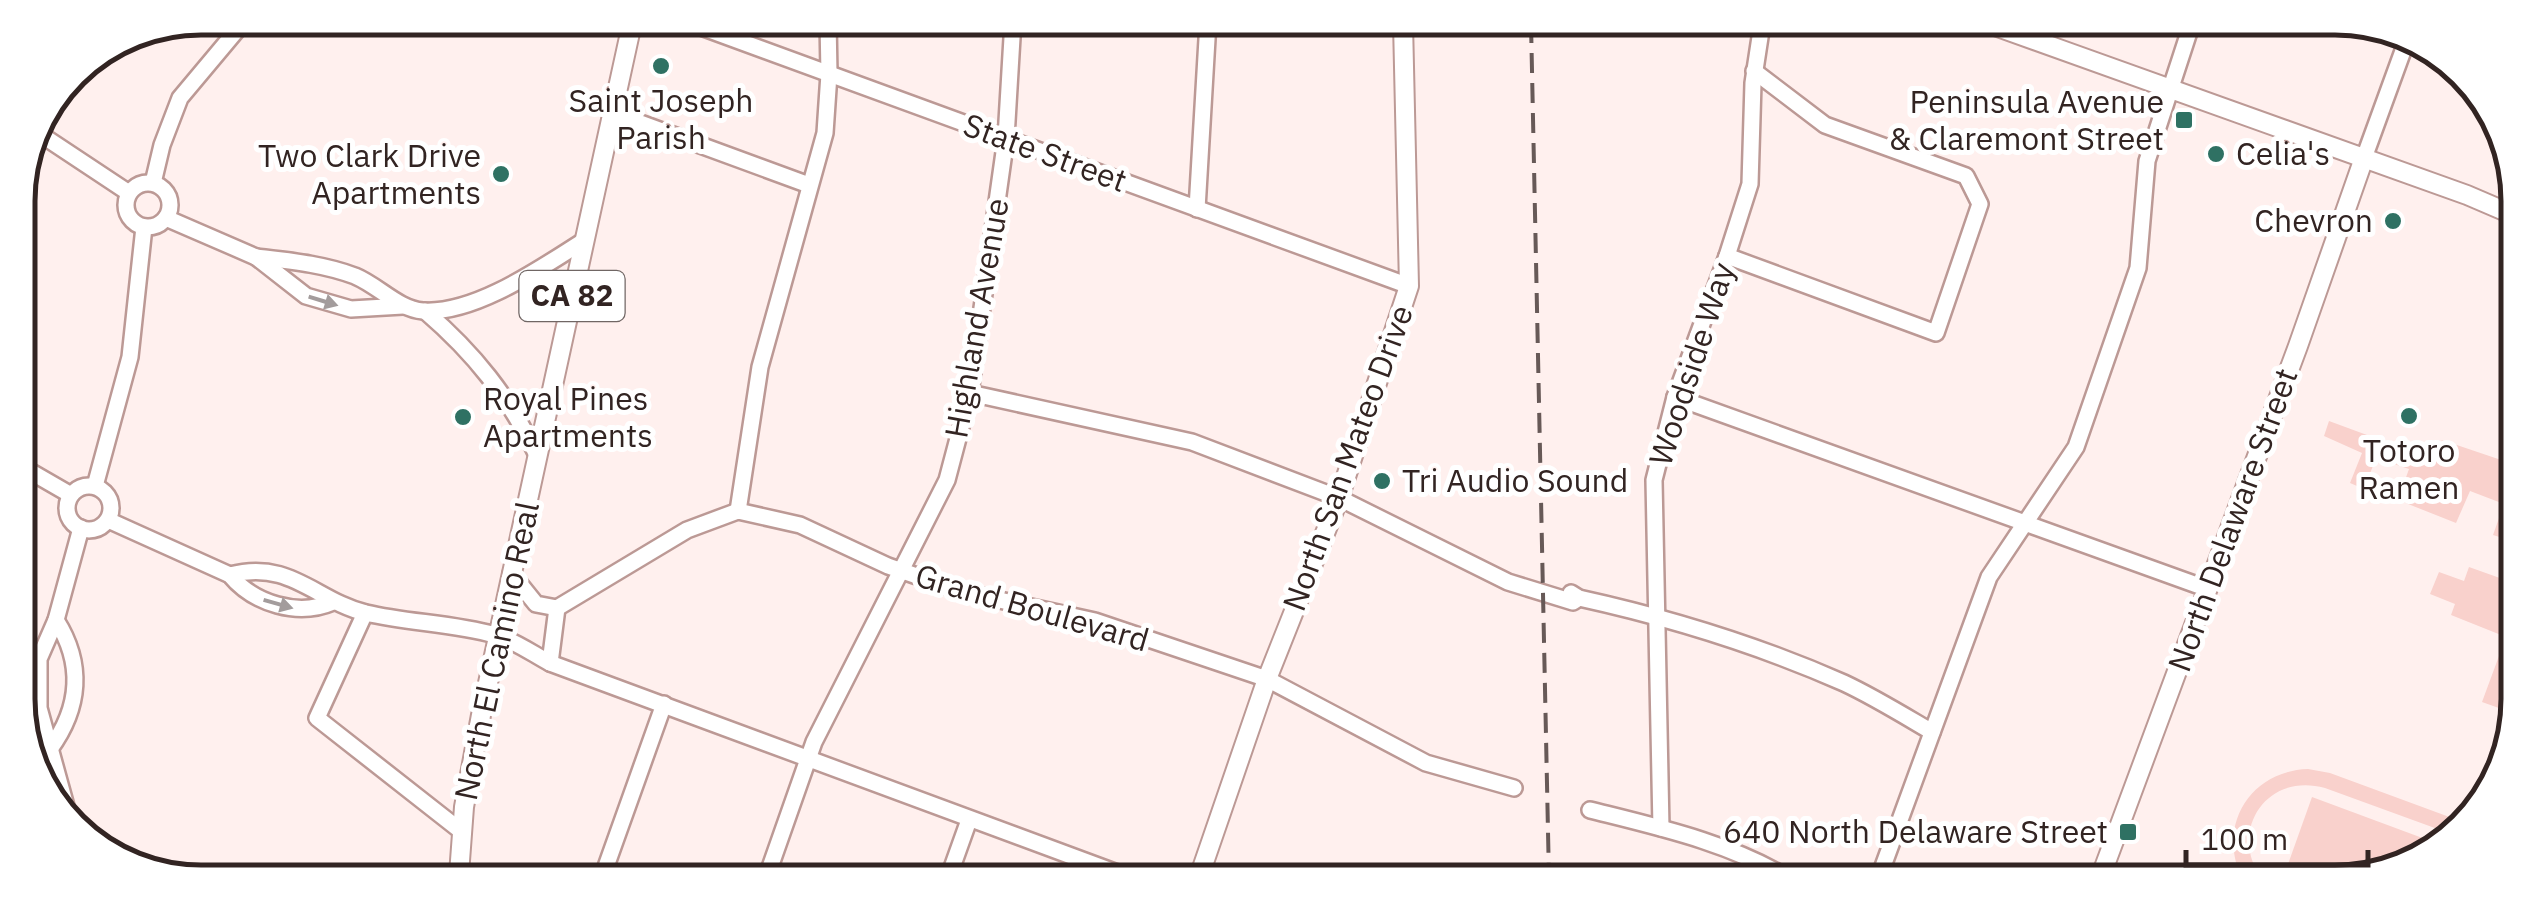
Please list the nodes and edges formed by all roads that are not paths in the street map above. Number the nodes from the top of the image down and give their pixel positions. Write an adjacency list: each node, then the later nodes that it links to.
1 (228, 35): 12 (street)
2 (232, 35): 12 (street)
3 (630, 35): 17 (main road, North El Camino Real / CA 82)
4 (723, 35): 15 (street, State Street)
5 (829, 35): 15 (street)
6 (1012, 35): 18 (street, Highland Avenue)
7 (1207, 35): 25 (street)
8 (1403, 35): 31 (main road, North San Mateo Drive)
9 (1760, 35): 14 (street, Woodside Way)
10 (2021, 35): 16 (main road)
11 (2189, 35): 16 (street)
12 (226, 42): 21 (street)
13 (2403, 51): 20 (street)
14 (1754, 72): 29 (street, Woodside Way); 29 (street)
15 (830, 74): 18 (street, State Street); 22 (street)
16 (2169, 87): 20 (main road); 43 (street)
17 (613, 113): 22 (street); 28 (main road, North El Camino Real / CA 82)
18 (1006, 138): 25 (street, State Street); 34 (street, Highland Avenue)
19 (48, 139): 23 (street)
20 (2364, 158): 24 (main road); 48 (main road, North Delaware Street)
21 (154, 183): 23 (street); 26 (street)
22 (809, 184): 41 (street)
23 (129, 193): 27 (street)
24 (2501, 206)
25 (1197, 208): 31 (street, State Street)
26 (166, 218): 27 (street); 30 (street)
27 (144, 227): 38 (street)
28 (585, 240): 33 (street); 36 (main road, North El Camino Real / CA 82)
29 (1728, 256): 35 (street, Woodside Way)
30 (256, 257): 32 (street); 32 (street, one-way to 32)
31 (1408, 286): 40 (main road, North San Mateo Drive)
32 (402, 306): 33 (street)
33 (425, 311): 36 (street)
34 (970, 394): 40 (street); 45 (street, Highland Avenue)
35 (1675, 397): 43 (street); 52 (street, Woodside Way)
36 (537, 455): 47 (main road, North El Camino Real / CA 82)
37 (35, 474): 39 (street)
38 (95, 486): 39 (street); 42 (street)
39 (71, 495): 44 (street)
40 (1339, 498): 52 (street); 56 (main road, North San Mateo Drive)
41 (738, 511): 45 (street, Grand Boulevard); 50 (street)
42 (108, 520): 44 (street); 46 (street)
43 (2024, 522): 48 (street); 58 (street)
44 (81, 528): 53 (street)
45 (900, 571): 56 (street, Grand Boulevard); 60 (street, Highland Avenue)
46 (230, 574): 49 (street); 49 (street, one-way to 49)
47 (512, 574): 50 (street); 54 (main road, North El Camino Real / CA 82)
48 (2208, 589): 75 (main road, North Delaware Street)
49 (334, 602): 51 (street)
50 (557, 608): 55 (street)
51 (365, 613): 54 (street); 66 (street)
52 (1655, 614): 58 (street); 65 (street, Woodside Way)
53 (56, 620): 59 (street); 59 (street)
54 (498, 636): 55 (street); 66 (main road, North El Camino Real / CA 82)
55 (550, 663): 57 (street)
56 (1267, 680): 62 (street, Grand Boulevard); 72 (main road, North San Mateo Drive)
57 (664, 704): 60 (street); 68 (street)
58 (1932, 732): 74 (street)
59 (50, 749): 61 (street)
60 (809, 758): 64 (street); 69 (street, Highland Avenue)
61 (61, 787)
62 (1514, 788)
63 (1590, 810): 65 (street)
64 (969, 820): 70 (street); 71 (street)
65 (1661, 828): 73 (street)
66 (461, 831): 67 (main road, North El Camino Real / CA 82)
67 (459, 865)
68 (606, 865)
69 (771, 865)
70 (953, 865)
71 (1095, 865)
72 (1203, 865)
73 (1767, 865)
74 (1883, 865)
75 (2105, 865)

